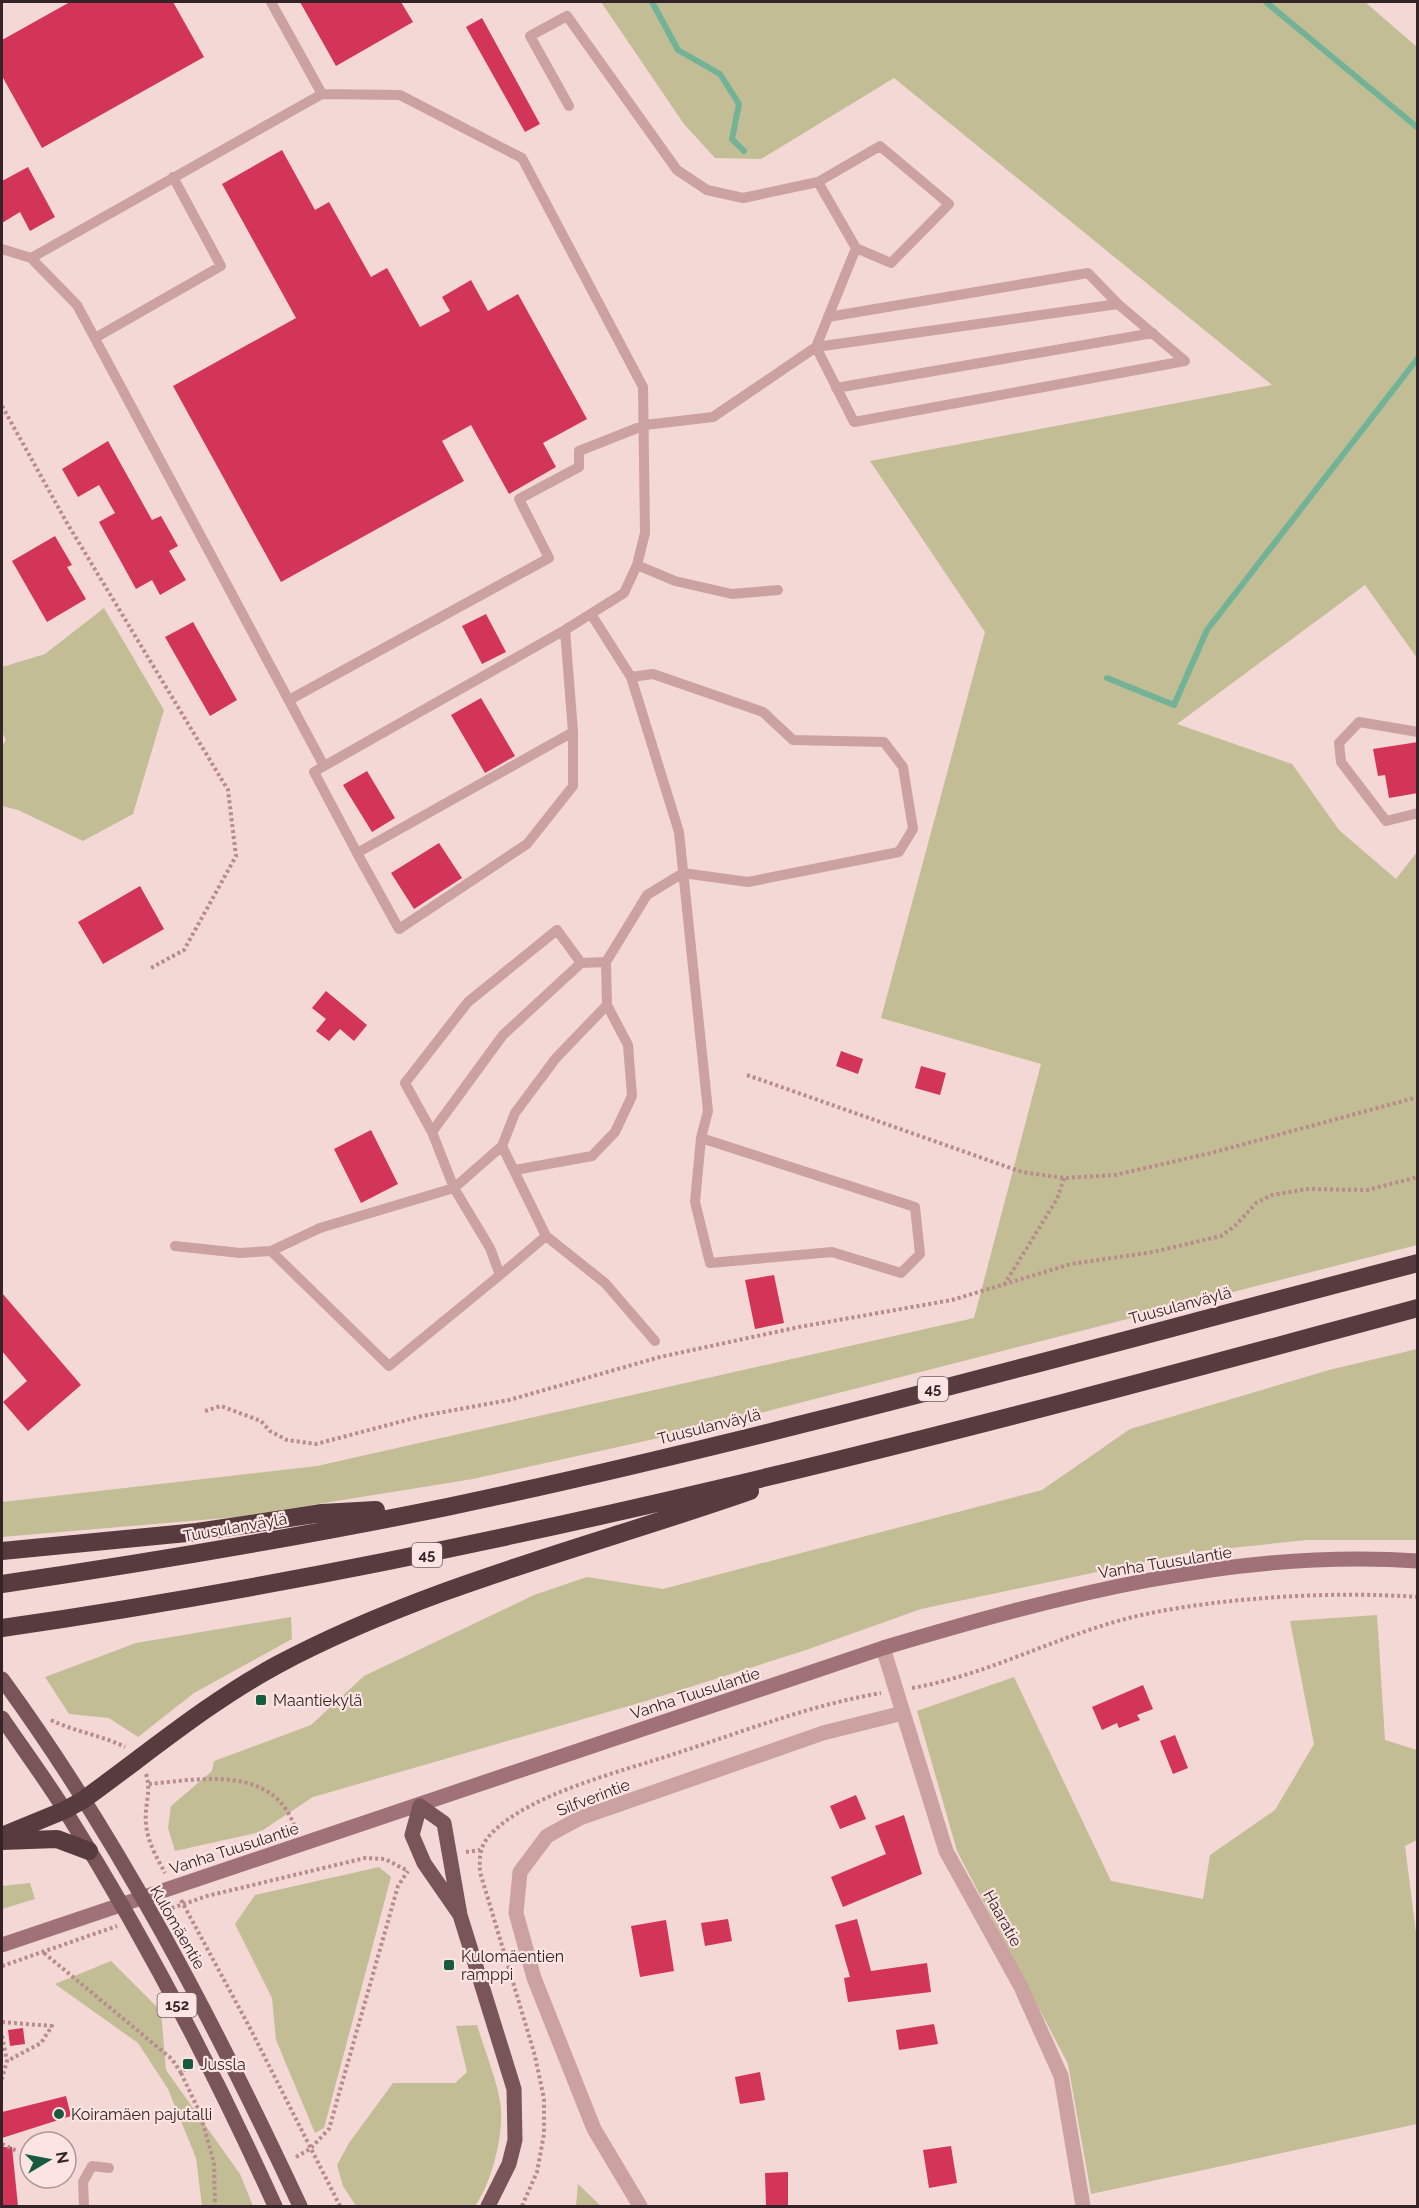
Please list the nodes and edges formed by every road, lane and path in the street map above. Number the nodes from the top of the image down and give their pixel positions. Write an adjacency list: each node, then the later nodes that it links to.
1 (270, 2): 2 (lane)
2 (322, 94): 4 (lane); 16 (lane)
3 (569, 106): 5 (lane)
4 (174, 177): 8 (lane); 12 (lane)
5 (818, 182): 6 (lane); 6 (lane)
6 (856, 248): 10 (lane)
7 (2, 249): 8 (lane)
8 (31, 258): 12 (lane)
9 (1118, 304): 10 (lane); 11 (lane); 13 (lane)
10 (828, 317): 13 (lane)
11 (1153, 333): 14 (lane); 14 (lane)
12 (95, 338): 22 (lane)
13 (816, 347): 14 (lane); 16 (lane)
14 (837, 388)
15 (2, 406): 31 (path)
16 (645, 425): 17 (lane); 22 (lane)
17 (636, 565): 18 (lane); 19 (lane)
18 (778, 590)
19 (591, 614): 20 (lane); 21 (lane)
20 (566, 630): 23 (lane); 25 (lane)
21 (631, 677): 28 (lane); 28 (lane)
22 (289, 700): 25 (lane)
23 (573, 732): 27 (lane); 27 (lane)
24 (1418, 732): 26 (lane)
25 (324, 766): 27 (lane)
26 (1418, 813)
27 (357, 853)
28 (683, 873): 29 (lane); 36 (lane)
29 (606, 962): 30 (lane); 32 (lane)
30 (580, 963): 35 (lane); 35 (lane)
31 (149, 969)
32 (607, 1005): 37 (lane); 38 (lane)
33 (747, 1075): 40 (path)
34 (1418, 1097): 40 (path)
35 (432, 1132): 41 (lane)
36 (701, 1138): 36 (lane)
37 (502, 1146): 38 (lane); 41 (lane)
38 (515, 1170): 42 (lane)
39 (1418, 1177): 47 (path)
40 (1064, 1178): 47 (path)
41 (454, 1188): 44 (lane); 46 (lane)
42 (546, 1236): 46 (lane); 49 (lane)
43 (175, 1246): 44 (lane)
44 (271, 1251): 46 (lane)
45 (1418, 1263): 52 (highway, Tuusulanväylä / 45)
46 (500, 1275)
47 (1003, 1285): 50 (path)
48 (1418, 1308): 51 (highway, 45)
49 (655, 1341)
50 (205, 1410)
51 (848, 1457): 57 (highway, 45); 64 (highway)
52 (447, 1507): 53 (highway); 55 (highway, Tuusulanväylä / 45)
53 (2, 1551)
54 (1418, 1562): 58 (main road, Vanha Tuusulantie)
55 (2, 1584)
56 (1418, 1597): 60 (path)
57 (2, 1628)
58 (883, 1648): 60 (street, Haaratie); 67 (main road, Vanha Tuusulantie)
59 (2, 1679): 66 (main road, Kulomäentie / 152)
60 (895, 1690): 61 (street, Haaratie); 99 (path)
61 (903, 1713): 100 (street, Silfverintie); 101 (street, Haaratie)
62 (46, 1717): 64 (path)
63 (2, 1718): 68 (main road, 152)
64 (137, 1762): 65 (path); 66 (highway)
65 (149, 1784): 71 (path); 73 (path)
66 (83, 1800): 68 (highway); 96 (main road, Kulomäentie / 152)
67 (420, 1806): 71 (main road, Vanha Tuusulantie); 76 (main road); 76 (main road)
68 (65, 1810): 69 (highway); 72 (main road, 152)
69 (2, 1836)
70 (2, 1841): 72 (highway)
71 (300, 1845): 78 (main road, Vanha Tuusulantie)
72 (90, 1851): 83 (main road, 152)
73 (167, 1876)
74 (178, 1895): 89 (path)
75 (207, 1896): 89 (path)
76 (459, 1915): 98 (main road)
77 (85, 1937): 79 (path)
78 (2, 1945)
79 (44, 1952): 80 (path); 86 (path)
80 (2, 1966)
81 (2, 2022): 85 (path)
82 (2, 2036): 84 (path)
83 (201, 2054): 86 (path); 95 (main road, 152)
84 (3, 2055): 85 (path)
85 (7, 2061): 87 (path)
86 (181, 2073): 94 (path)
87 (2, 2079)
88 (2, 2144): 90 (path)
89 (310, 2149): 91 (path); 97 (path)
90 (17, 2151)
91 (296, 2157)
92 (109, 2168): 93 (lane)
93 (84, 2206)
94 (215, 2206)
95 (275, 2206)
96 (300, 2206)
97 (340, 2206)
98 (488, 2206)
99 (522, 2206)
100 (640, 2206)
101 (1083, 2206)

